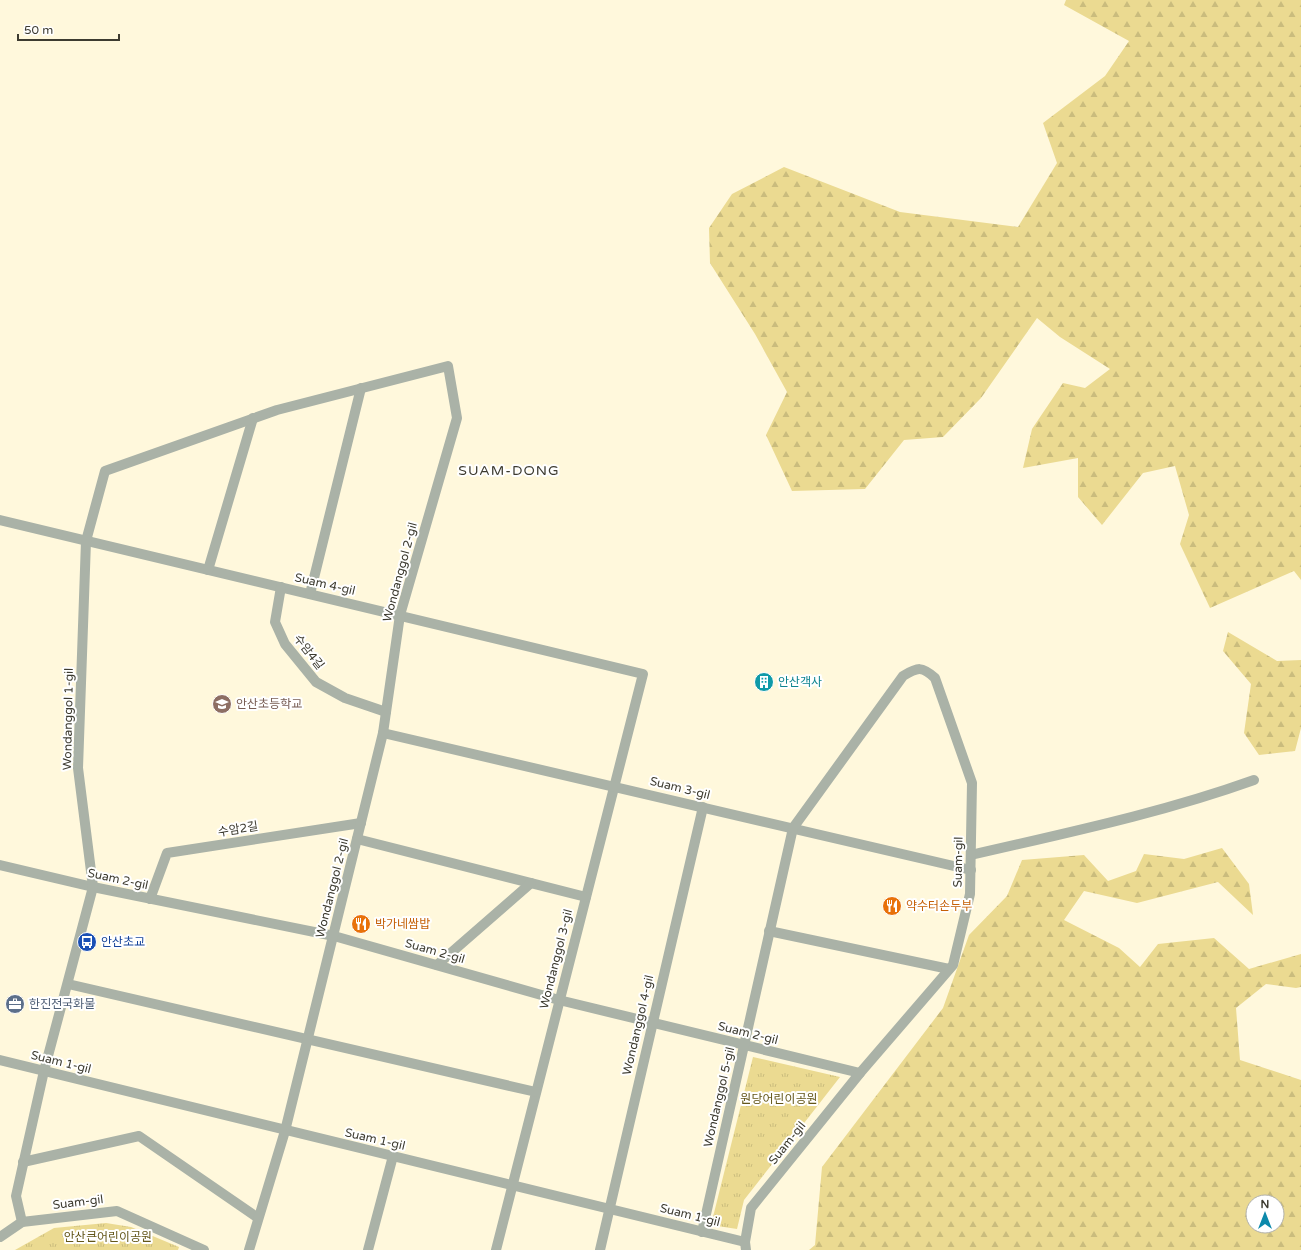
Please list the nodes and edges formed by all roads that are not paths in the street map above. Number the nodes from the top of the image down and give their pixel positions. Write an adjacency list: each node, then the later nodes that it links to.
1 (361, 388): 2 (street, Wondanggol 2-gil); 7 (street); 8 (street, Wondanggol 2-gil)
2 (253, 418): 4 (street, Wondanggol 2-gil); 5 (street)
3 (0, 520): 4 (street, Suam 4-gil)
4 (86, 541): 5 (street, Suam 4-gil); 22 (street, Wondanggol 1-gil)
5 (208, 570): 6 (street, Suam 4-gil)
6 (281, 587): 7 (street, Suam 4-gil); 10 (street, 수암4길)
7 (310, 594): 8 (street, Suam 4-gil)
8 (400, 615): 9 (street, Suam 4-gil); 10 (street, Wondanggol 2-gil)
9 (643, 674): 13 (street, Wondanggol 3-gil)
10 (386, 712): 11 (street, Wondanggol 2-gil)
11 (383, 733): 13 (street, Suam 3-gil); 15 (street, Wondanggol 2-gil)
12 (1254, 780): 18 (street)
13 (614, 786): 14 (street, Suam 3-gil); 23 (street, Wondanggol 3-gil)
14 (703, 807): 16 (street, Suam 3-gil); 31 (street, Wondanggol 4-gil)
15 (361, 823): 17 (street, Wondanggol 2-gil); 24 (street, 수암2길)
16 (793, 828): 18 (street, Suam-gil); 20 (street, Suam 3-gil); 25 (street, Wondanggol 5-gil)
17 (357, 839): 21 (street); 26 (street, Wondanggol 2-gil)
18 (971, 855): 20 (street, Suam-gil)
19 (0, 865): 22 (street, Suam 2-gil)
20 (971, 870): 28 (street, Suam-gil)
21 (531, 883): 23 (street); 27 (street)
22 (93, 887): 24 (street, Suam 2-gil); 29 (street, Wondanggol 1-gil)
23 (586, 897): 30 (street, Wondanggol 3-gil)
24 (150, 899): 26 (street, Suam 2-gil)
25 (769, 931): 28 (street); 33 (street, Wondanggol 5-gil)
26 (334, 936): 27 (street, Suam 2-gil); 32 (street, Wondanggol 2-gil)
27 (437, 965): 30 (street, Suam 2-gil)
28 (949, 969): 36 (street, Suam-gil)
29 (68, 984): 32 (street); 35 (street, Wondanggol 1-gil)
30 (559, 1000): 31 (street, Suam 2-gil); 37 (street, Wondanggol 3-gil)
31 (652, 1023): 33 (street, Suam 2-gil); 42 (street, Wondanggol 4-gil)
32 (307, 1038): 37 (street); 38 (street, Wondanggol 2-gil)
33 (744, 1045): 36 (street, Suam 2-gil); 45 (street, Wondanggol 5-gil)
34 (0, 1060): 35 (street, Suam 1-gil)
35 (44, 1071): 38 (street, Suam 1-gil); 40 (street, Wondanggol 1-gil)
36 (860, 1073): 47 (street, Suam-gil)
37 (536, 1092): 41 (street, Wondanggol 3-gil)
38 (285, 1131): 39 (street, Suam 1-gil); 43 (street, Wondanggol 2-gil)
39 (393, 1156): 41 (street, Suam 1-gil); 50 (street)
40 (23, 1162): 43 (street); 44 (street, Wondanggol 1-gil)
41 (512, 1185): 42 (street, Suam 1-gil); 51 (street, Wondanggol 3-gil)
42 (609, 1209): 45 (street, Suam 1-gil); 52 (street, Wondanggol 4-gil)
43 (258, 1218): 49 (street, Wondanggol 2-gil)
44 (22, 1222): 46 (street, Suam-gil); 48 (street, Suam-gil)
45 (702, 1232): 47 (street, Suam 1-gil)
46 (0, 1237)
47 (745, 1246)
48 (204, 1250)
49 (248, 1250)
50 (368, 1250)
51 (496, 1250)
52 (600, 1250)

